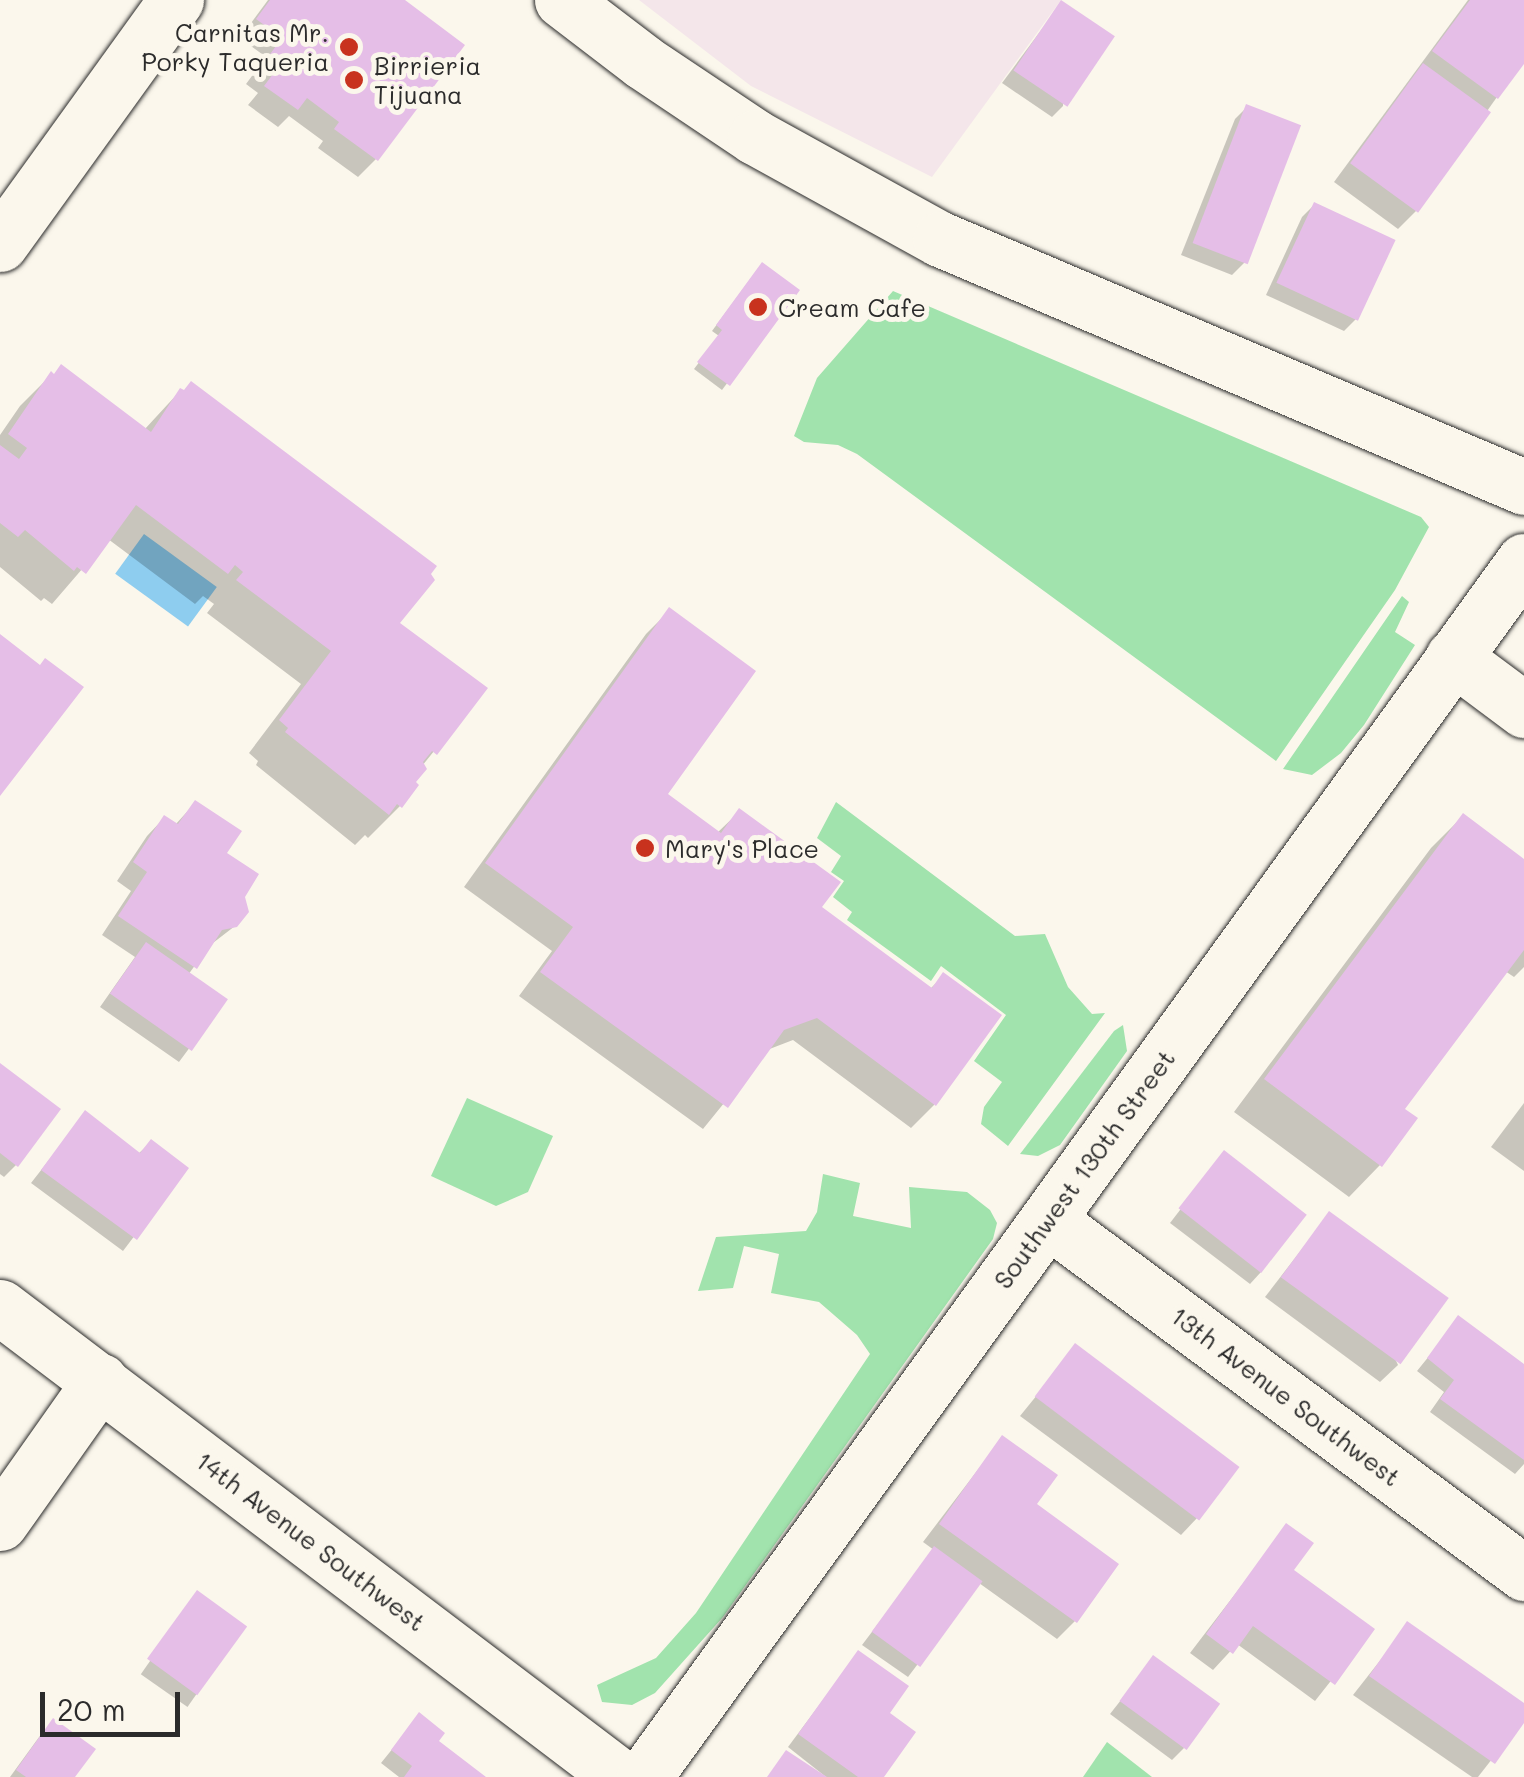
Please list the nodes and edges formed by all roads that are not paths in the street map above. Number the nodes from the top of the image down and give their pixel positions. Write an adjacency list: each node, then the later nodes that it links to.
1 (176, 0): 3 (street)
2 (562, 0): 4 (street)
3 (0, 244)
4 (1524, 487)
5 (1524, 560): 6 (street, Southwest 130th Street)
6 (1454, 657): 7 (street); 8 (street, Southwest 130th Street)
7 (1524, 710)
8 (1048, 1220): 12 (street, 13th Avenue Southwest); 14 (street, Southwest 130th Street)
9 (0, 1307): 10 (street, 14th Avenue Southwest)
10 (100, 1381): 11 (street); 13 (street, 14th Avenue Southwest)
11 (0, 1523)
12 (1524, 1573)
13 (620, 1777)
14 (644, 1777)

